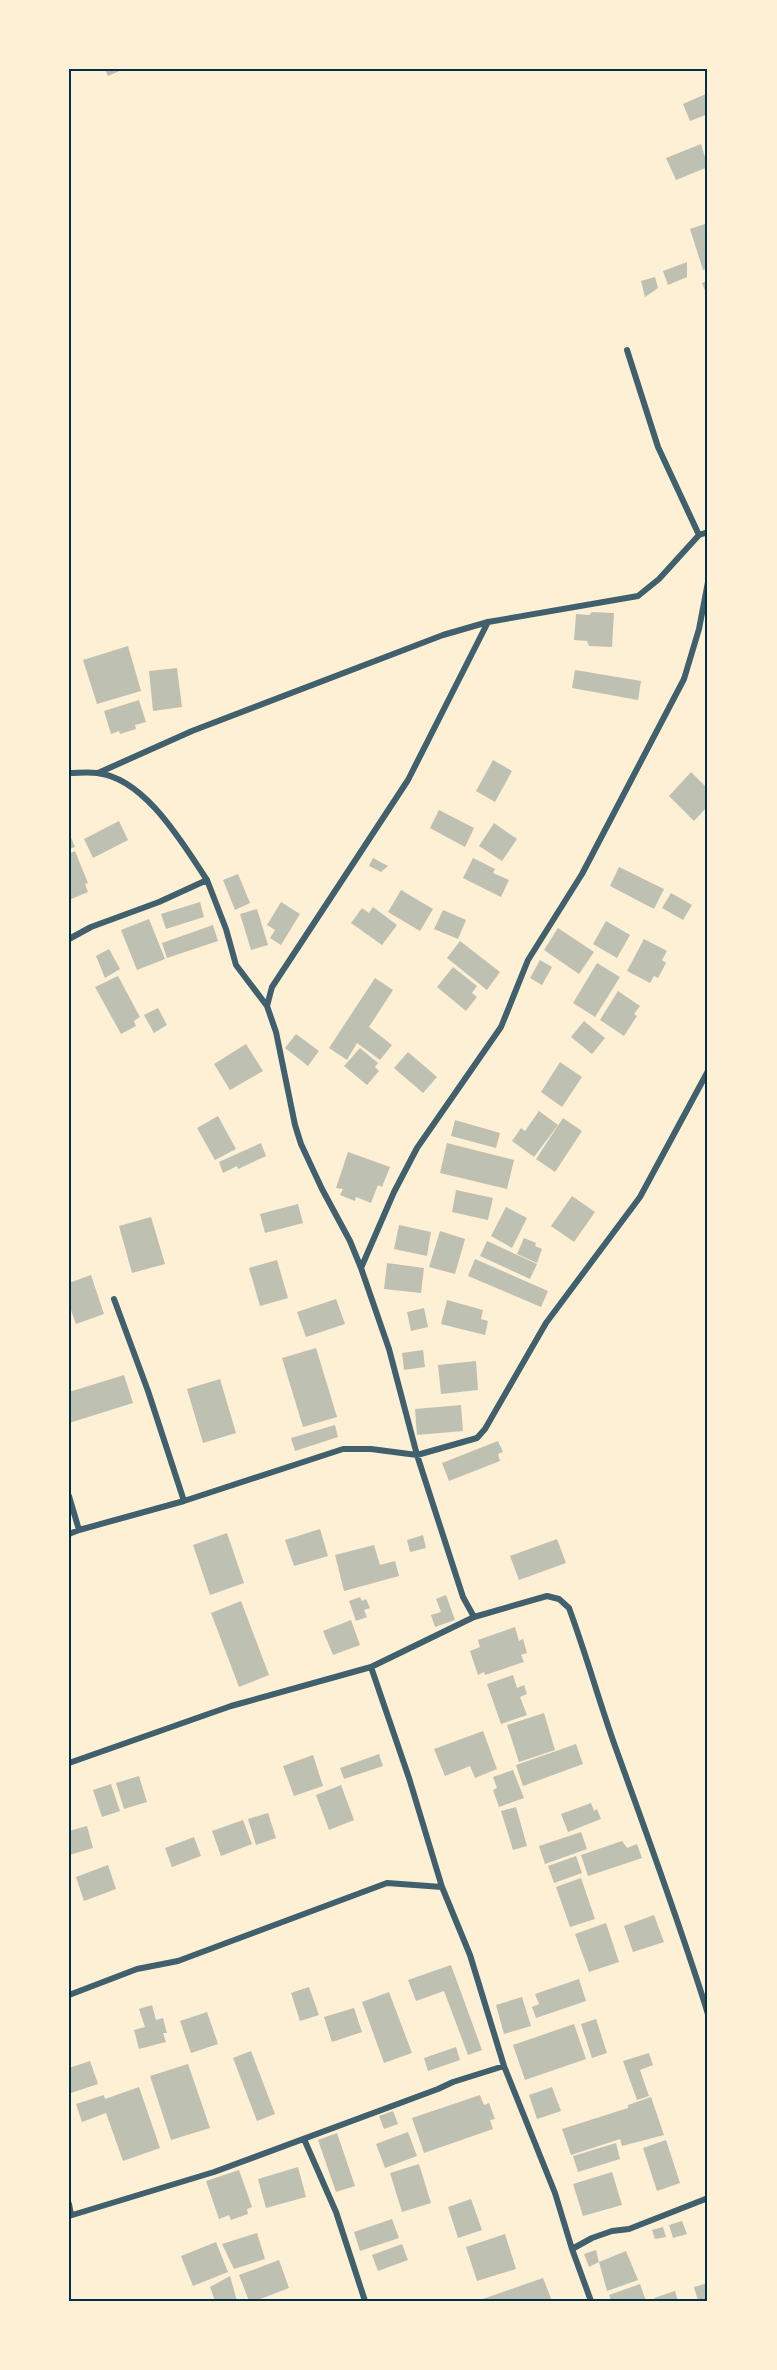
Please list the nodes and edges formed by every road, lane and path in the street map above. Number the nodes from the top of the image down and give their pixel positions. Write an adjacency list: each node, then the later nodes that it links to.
1 (627, 350): 3 (street)
2 (708, 532): 3 (street)
3 (699, 535): 5 (street)
4 (708, 582): 12 (street)
5 (488, 622): 6 (street); 10 (street)
6 (98, 773): 7 (street); 8 (street)
7 (69, 774)
8 (207, 880): 9 (street); 10 (street)
9 (69, 939)
10 (267, 1006): 12 (street)
11 (708, 1071): 14 (street)
12 (361, 1268): 14 (street)
13 (114, 1299): 16 (street)
14 (417, 1455): 16 (street); 19 (street)
15 (69, 1496): 17 (street)
16 (184, 1502): 17 (street)
17 (79, 1530): 18 (street)
18 (69, 1534)
19 (474, 1617): 20 (street); 24 (street)
20 (371, 1667): 21 (street); 22 (street)
21 (69, 1763)
22 (442, 1887): 23 (street); 25 (street)
23 (69, 1995)
24 (708, 2013)
25 (504, 2066): 26 (street); 30 (street)
26 (304, 2139): 29 (street); 31 (street)
27 (708, 2198): 30 (street)
28 (69, 2204): 29 (street)
29 (70, 2215)
30 (572, 2249): 32 (street)
31 (365, 2301)
32 (591, 2301)

